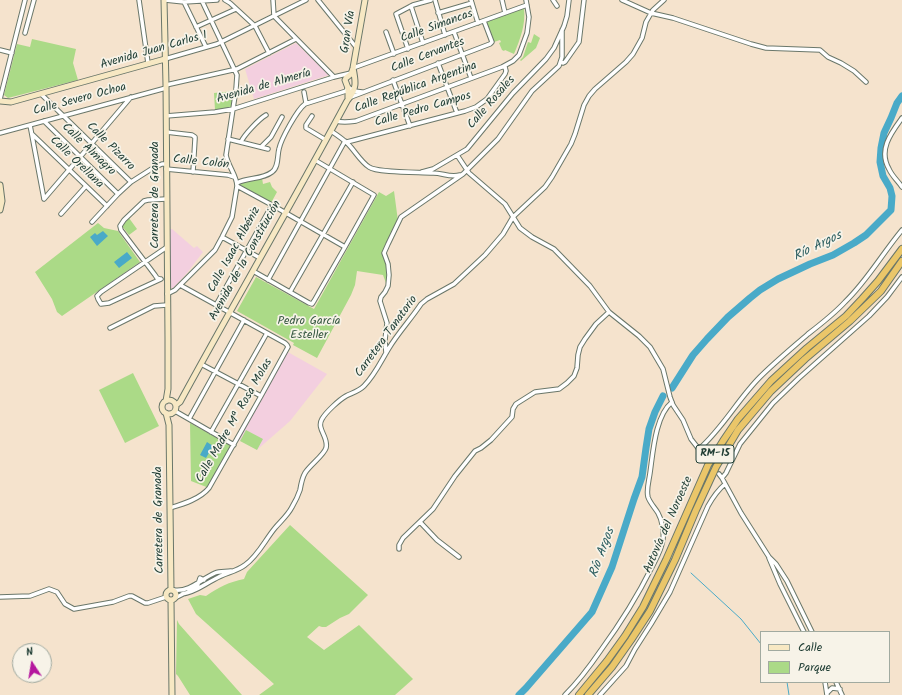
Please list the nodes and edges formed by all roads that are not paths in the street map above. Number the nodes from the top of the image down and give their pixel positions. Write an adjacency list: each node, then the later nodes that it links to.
1 (25, 0): 48 (street)
2 (34, 0): 39 (street)
3 (139, 0): 54 (street)
4 (164, 0): 21 (street); 52 (main road, Carretera de Granada)
5 (218, 0): 20 (street)
6 (227, 0): 26 (street)
7 (273, 0): 30 (street)
8 (306, 0): 30 (street, Avenida Juan Carlos I)
9 (318, 0): 45 (street)
10 (364, 0): 45 (main road, Gran Vía)
11 (430, 0): 24 (street)
12 (435, 0): 27 (street)
13 (502, 0): 28 (street)
14 (526, 0): 23 (street, Calle República Argentina)
15 (553, 0): 25 (street)
16 (569, 0): 36 (street)
17 (584, 0): 53 (street)
18 (622, 0): 29 (street)
19 (664, 0): 29 (street)
20 (202, 1): 21 (street); 31 (street)
21 (184, 2): 35 (street)
22 (472, 2): 27 (street); 33 (street)
23 (527, 5): 28 (street, Calle Simancas); 56 (street, Calle República Argentina)
24 (411, 6): 43 (street); 46 (street)
25 (557, 6)
26 (236, 9): 31 (street); 34 (street)
27 (438, 13): 40 (street)
28 (505, 13): 32 (street, Calle Simancas)
29 (651, 13): 63 (street); 128 (street, Carretera Tanatorio)
30 (274, 16): 34 (street, Avenida Juan Carlos I); 41 (street)
31 (211, 20): 35 (street); 42 (street)
32 (484, 21): 33 (street, Calle Simancas); 51 (street, Calle Cervantes)
33 (478, 23): 38 (street, Calle Simancas)
34 (255, 26): 42 (street, Avenida Juan Carlos I); 49 (street)
35 (196, 27): 44 (street)
36 (562, 30): 53 (street); 100 (street, Calle Rosales)
37 (386, 32): 50 (street)
38 (454, 32): 40 (street, Calle Simancas); 51 (street)
39 (26, 33)
40 (445, 35): 43 (street, Calle Simancas)
41 (296, 39): 49 (street, Calle Severo Ochoa); 59 (street)
42 (222, 42): 44 (street, Avenida Juan Carlos I); 57 (street)
43 (423, 43): 46 (street, Calle Simancas)
44 (206, 47): 52 (street, Avenida Juan Carlos I)
45 (357, 47): 58 (main road, Gran Vía)
46 (408, 49): 50 (street, Calle Simancas)
47 (0, 50): 48 (street)
48 (12, 53): 70 (street)
49 (269, 53): 57 (street, Calle Severo Ochoa)
50 (394, 54): 58 (street, Calle Simancas)
51 (462, 54): 55 (street, Calle Cervantes); 60 (street)
52 (165, 59): 54 (main road, Avenida Juan Carlos I); 64 (main road, Carretera de Granada)
53 (561, 62): 109 (street)
54 (148, 63): 71 (main road, Avenida Juan Carlos I)
55 (438, 63): 61 (street, Calle Cervantes); 66 (street)
56 (502, 67): 60 (street, Calle República Argentina); 78 (street, Calle Pedro Campos)
57 (235, 70): 64 (street, Calle Severo Ochoa); 77 (street)
58 (348, 73): 59 (street, Avenida de Almería); 62 (main road, Avenida de la Constitución); 62 (main road); 65 (main road, Gran Vía)
59 (334, 77): 77 (street, Avenida de Almería)
60 (472, 78): 66 (street, Calle República Argentina)
61 (393, 80): 69 (street, Calle Cervantes); 76 (street)
62 (355, 81): 65 (main road); 67 (main road, Avenida de la Constitución)
63 (866, 82)
64 (166, 86): 72 (street, Calle Severo Ochoa); 81 (main road, Carretera de Granada)
65 (347, 86): 67 (street); 73 (main road); 75 (street)
66 (447, 87): 76 (street, Calle República Argentina); 78 (street)
67 (354, 91): 69 (street); 73 (main road, Avenida de la Constitución)
68 (304, 92): 75 (street)
69 (362, 92): 73 (street, Calle Cervantes)
70 (1, 93): 74 (street)
71 (41, 94): 74 (main road, Avenida Juan Carlos I); 80 (street, Calle Pizarro)
72 (132, 96): 80 (street, Calle Severo Ochoa); 97 (street)
73 (349, 99): 86 (main road, Avenida de la Constitución)
74 (0, 100)
75 (306, 103): 117 (street)
76 (402, 104): 86 (street, Calle República Argentina); 88 (street)
77 (233, 109): 81 (street, Avenida de Almería); 93 (street)
78 (458, 113): 88 (street, Calle Pedro Campos)
79 (266, 115): 95 (street)
80 (64, 116): 85 (street, Calle Severo Ochoa); 97 (street, Calle Pizarro)
81 (166, 116): 90 (main road, Carretera de Granada)
82 (312, 116): 94 (street)
83 (282, 117): 98 (street)
84 (902, 118): 120 (street)
85 (44, 121): 87 (street, Calle Severo Ochoa); 101 (street, Calle Almagro)
86 (336, 121): 89 (main road, Avenida de la Constitución)
87 (30, 125): 91 (street, Calle Severo Ochoa); 92 (street)
88 (410, 126): 96 (street, Calle Pedro Campos)
89 (331, 131): 94 (main road, Avenida de la Constitución); 96 (street)
90 (166, 132): 103 (main road, Carretera de Granada); 107 (street)
91 (0, 133)
92 (32, 134): 106 (street, Calle Orellana); 106 (street)
93 (228, 139): 95 (street); 113 (street)
94 (326, 140): 102 (main road, Avenida de la Constitución)
95 (241, 142): 98 (street)
96 (346, 142): 105 (street); 108 (street)
97 (92, 143): 101 (street); 114 (street, Calle Pizarro)
98 (261, 147): 99 (street)
99 (268, 149)
100 (457, 155): 104 (street, Calle Rosales); 109 (street)
101 (81, 156): 106 (street); 121 (street, Calle Almagro)
102 (315, 160): 105 (street); 126 (main road, Avenida de la Constitución)
103 (166, 167): 107 (street, Calle Colón); 114 (street); 122 (main road, Carretera de Granada)
104 (436, 167): 108 (street, Calle Rosales); 110 (street)
105 (330, 169): 115 (street); 129 (street)
106 (69, 170): 119 (street, Calle Orellana)
107 (193, 172): 113 (street, Calle Colón)
108 (422, 172): 110 (street)
109 (468, 172): 111 (street); 128 (street)
110 (438, 173): 112 (street)
111 (463, 174): 112 (street); 116 (street)
112 (447, 176): 116 (street)
113 (235, 177): 117 (street)
114 (131, 182): 121 (street)
115 (353, 182): 132 (street); 135 (street)
116 (452, 182): 156 (street)
117 (237, 184): 123 (street); 133 (street)
118 (0, 185): 125 (main road)
119 (86, 186): 124 (street, Calle Orellana); 127 (street)
120 (902, 187)
121 (118, 194): 124 (street)
122 (166, 199): 134 (main road, Carretera de Granada); 140 (street)
123 (272, 205): 126 (street); 137 (street, Calle Isaac Albéniz)
124 (107, 206): 130 (street)
125 (0, 210)
126 (285, 213): 129 (street); 138 (main road, Avenida de la Constitución)
127 (61, 214)
128 (513, 217): 152 (street); 156 (street, Carretera Tanatorio)
129 (300, 221): 132 (street); 145 (street)
130 (92, 222)
131 (902, 230): 167 (street)
132 (323, 234): 135 (street); 147 (street)
133 (222, 237): 137 (street); 146 (street)
134 (167, 247): 140 (street); 143 (main road, Carretera de Granada)
135 (346, 247): 147 (street)
136 (902, 249): 193 (highway, Autovía del Noroeste / RM-15)
137 (247, 251): 138 (street); 150 (street, Calle Isaac Albéniz)
138 (260, 258): 141 (main road, Avenida de la Constitución)
139 (902, 261): 194 (highway, Autovía del Noroeste / RM-15)
140 (145, 262): 144 (street); 144 (street)
141 (253, 271): 145 (street); 151 (main road, Avenida de la Constitución)
142 (902, 277): 170 (street)
143 (167, 278): 144 (street); 148 (main road, Carretera de Granada)
144 (156, 279)
145 (268, 280): 147 (street)
146 (180, 284): 148 (street); 150 (street)
147 (290, 292)
148 (167, 294): 149 (main road, Carretera de Granada)
149 (167, 305): 154 (street); 161 (main road, Carretera de Granada)
150 (216, 305): 151 (street)
151 (229, 312): 153 (street); 157 (main road, Avenida de la Constitución)
152 (609, 312): 162 (street); 173 (street)
153 (244, 320): 155 (street); 158 (street)
154 (110, 328)
155 (267, 333): 159 (street); 160 (street, Calle Madre Mª Rosa Molas)
156 (386, 353): 177 (street, Carretera Tanatorio)
157 (201, 364): 158 (street); 163 (main road, Avenida de la Constitución)
158 (216, 372): 159 (street); 164 (street)
159 (238, 384): 160 (street); 165 (street)
160 (261, 396): 166 (street, Calle Madre Mª Rosa Molas)
161 (168, 401): 163 (main road); 163 (main road, Carretera de Granada)
162 (672, 402): 167 (street); 192 (street)
163 (174, 409): 164 (street); 172 (main road, Carretera de Granada)
164 (189, 419): 165 (street)
165 (211, 432): 166 (street)
166 (234, 445): 172 (street, Calle Madre Mª Rosa Molas)
167 (699, 449): 168 (street)
168 (705, 457)
169 (719, 474): 170 (street)
170 (722, 478): 171 (street)
171 (725, 484): 176 (street); 195 (street)
172 (170, 508): 181 (main road, Carretera de Granada)
173 (420, 522): 174 (street); 175 (street)
174 (398, 549)
175 (459, 557)
176 (769, 557): 185 (street); 186 (street)
177 (234, 571): 178 (street); 179 (street)
178 (225, 575): 179 (street); 182 (street)
179 (204, 580): 180 (street)
180 (199, 583): 181 (street); 182 (street)
181 (172, 590): 184 (main road, Carretera de Granada); 184 (main road, Carretera de Granada)
182 (182, 594): 184 (street)
183 (0, 597): 184 (street)
184 (171, 598): 191 (main road, Carretera de Granada)
185 (804, 631)
186 (812, 631)
187 (825, 683): 190 (street)
188 (837, 683): 189 (street)
189 (840, 689): 190 (street); 196 (street)
190 (827, 694)
191 (172, 695)
192 (565, 695)
193 (579, 695)
194 (588, 695)
195 (600, 695)
196 (842, 695)

